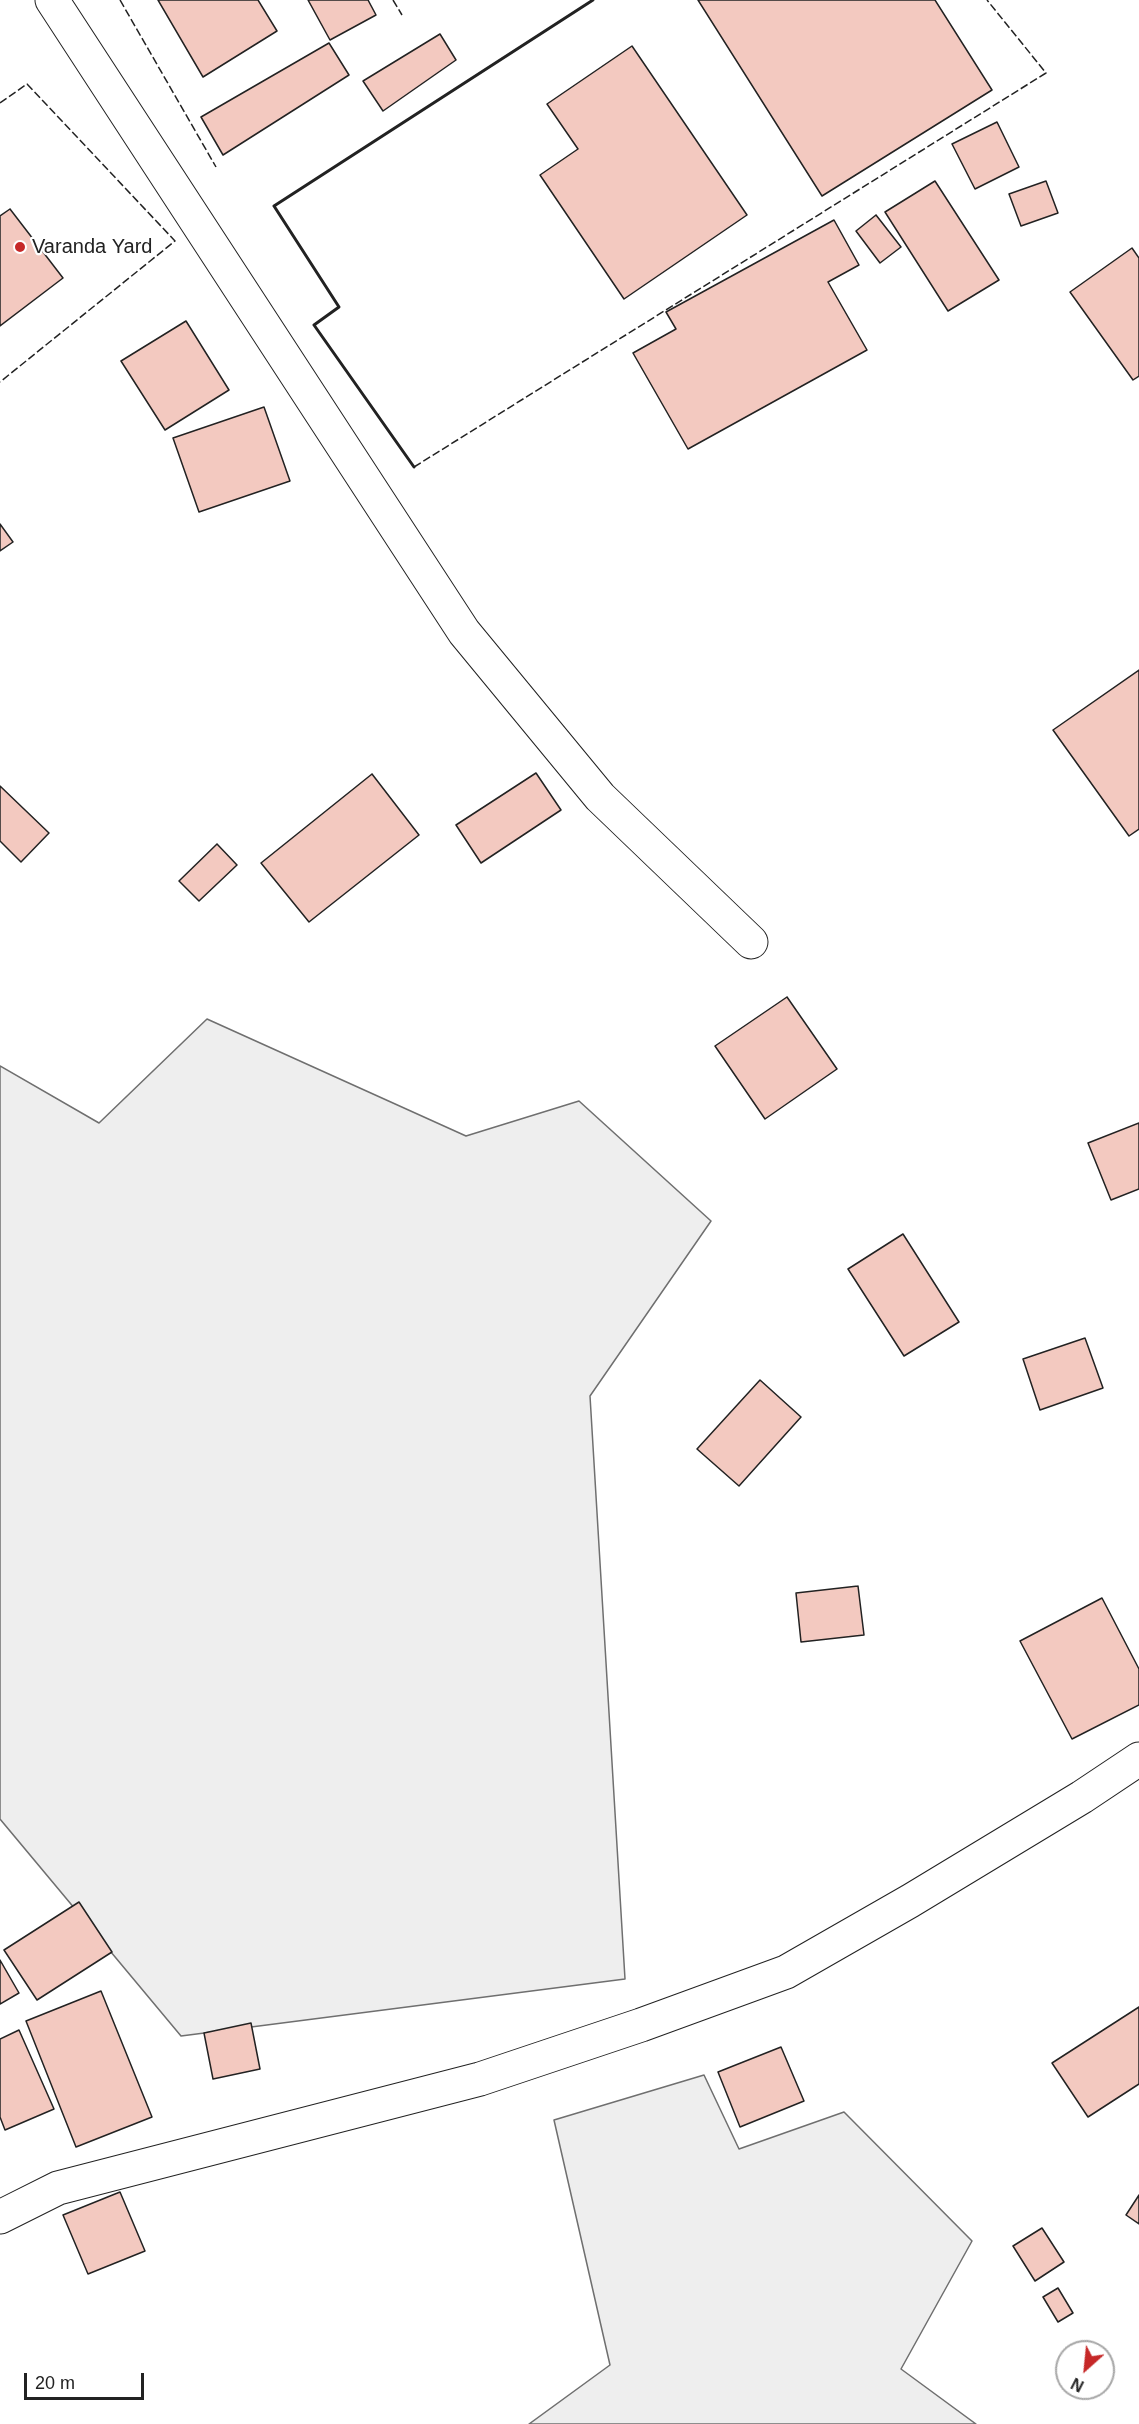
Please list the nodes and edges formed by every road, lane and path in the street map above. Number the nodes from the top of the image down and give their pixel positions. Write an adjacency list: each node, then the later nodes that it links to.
1 (52, 0): 2 (street)
2 (751, 942)
3 (1139, 1760): 4 (street)
4 (0, 2217)

